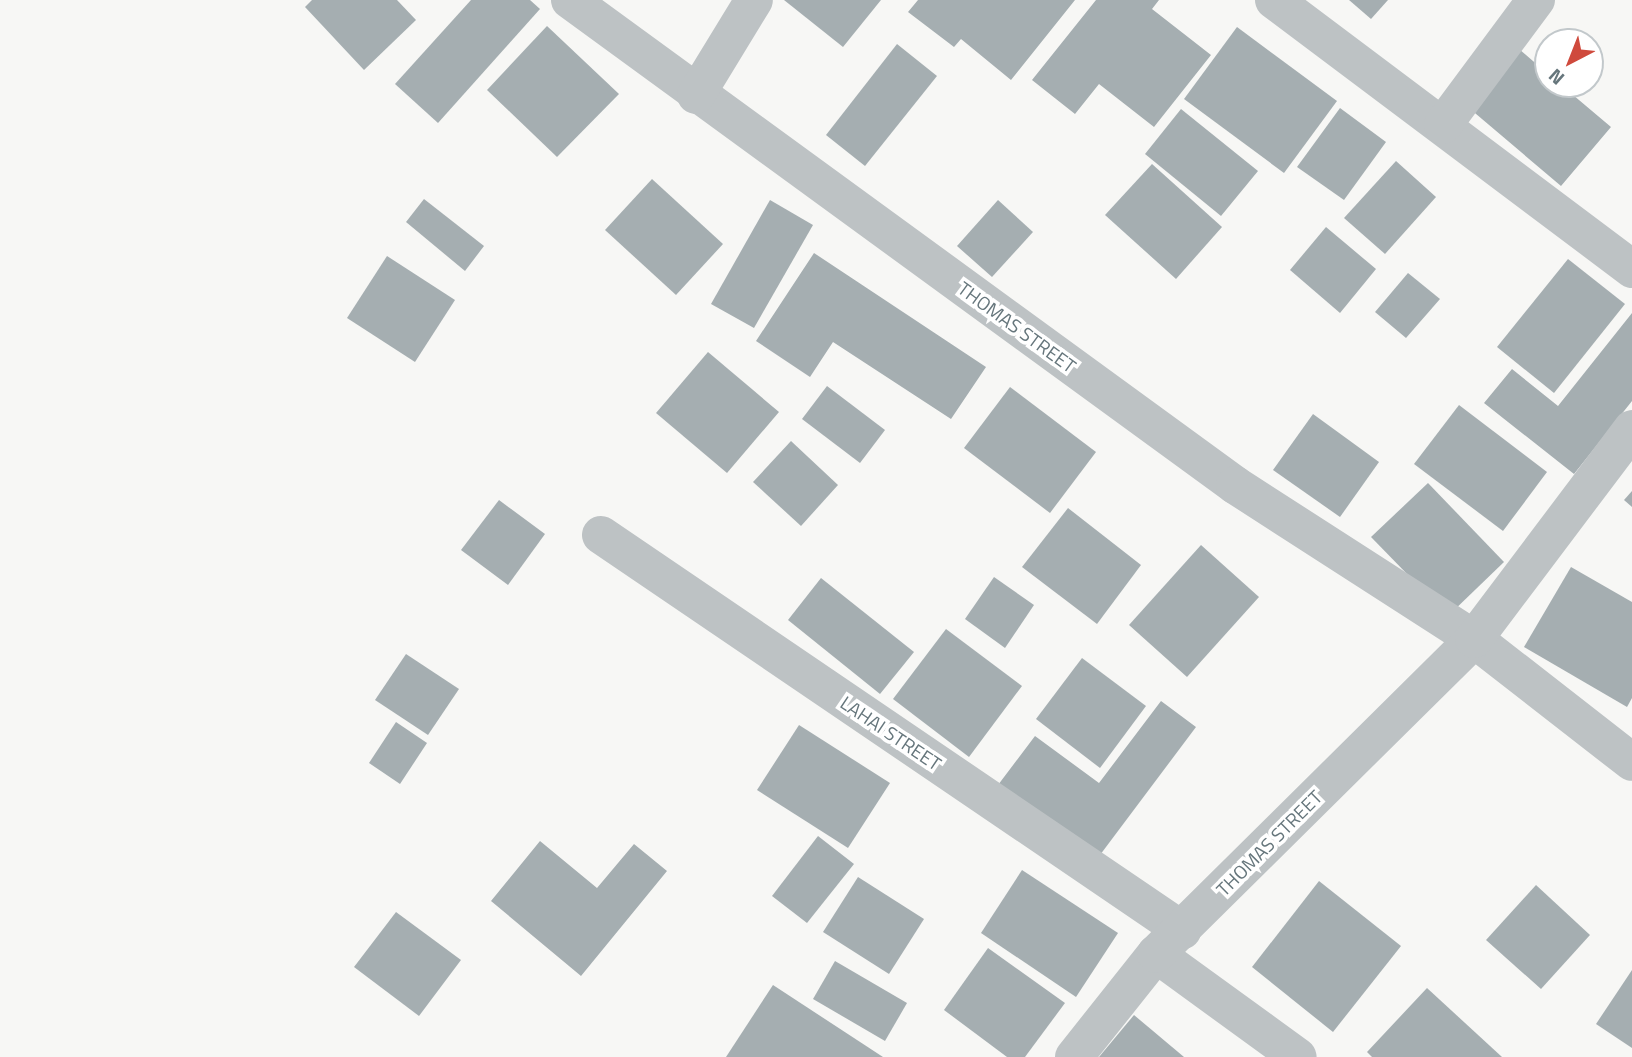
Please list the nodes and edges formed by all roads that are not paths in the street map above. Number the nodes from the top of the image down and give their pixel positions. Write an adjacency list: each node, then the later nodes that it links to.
1 (570, 0): 5 (street, THOMAS STREET)
2 (754, 0): 5 (street)
3 (1274, 0): 6 (street)
4 (1536, 0): 6 (street)
5 (696, 95): 10 (street, THOMAS STREET)
6 (1443, 125): 7 (street)
7 (1632, 269)
8 (1632, 429): 10 (street, THOMAS STREET)
9 (601, 535): 12 (street, LAHAI STREET)
10 (1474, 639): 11 (street, THOMAS STREET); 12 (street, THOMAS STREET)
11 (1632, 762)
12 (1169, 942): 13 (street, THOMAS STREET); 14 (street, LAHAI STREET)
13 (1074, 1057)
14 (1298, 1057)

